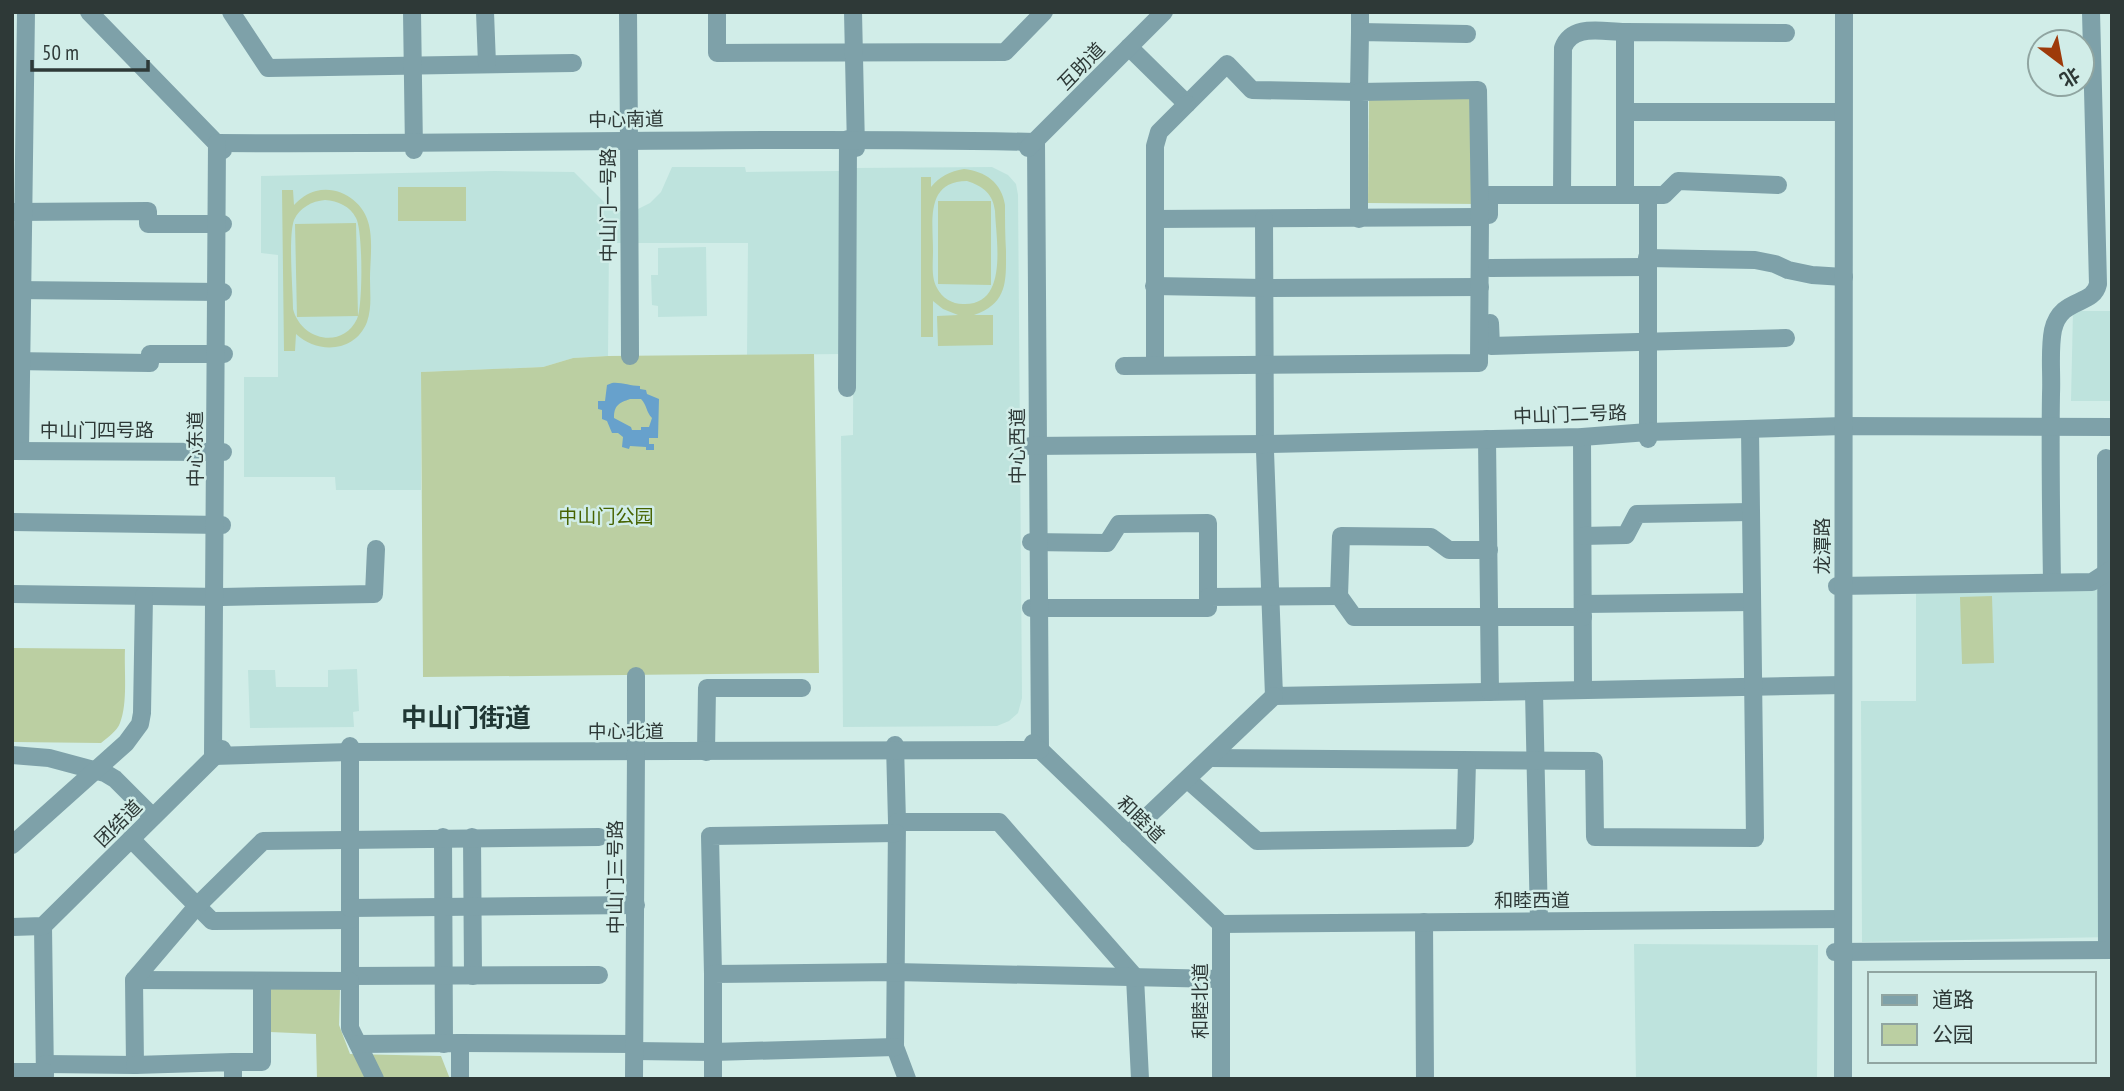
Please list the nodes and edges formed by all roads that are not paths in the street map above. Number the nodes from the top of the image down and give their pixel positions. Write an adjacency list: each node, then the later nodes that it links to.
1 (26, 12): 22 (street)
2 (89, 12): 35 (street)
3 (231, 12): 26 (street)
4 (412, 12): 26 (street)
5 (485, 12): 24 (street)
6 (628, 12): 33 (street, 中山门一号路)
7 (717, 12): 23 (street)
8 (853, 12): 23 (street)
9 (1045, 12): 23 (street)
10 (1164, 12): 21 (street, 互助道)
11 (1360, 12): 17 (street)
12 (1581, 12): 16 (street)
13 (1837, 12): 30 (street, 龙潭路)
14 (1844, 12): 30 (street, 龙潭路)
15 (2091, 12): 66 (street)
16 (1581, 31): 18 (street); 38 (street)
17 (1360, 32): 20 (street); 27 (street)
18 (1625, 32): 19 (street); 29 (street)
19 (1786, 33)
20 (1466, 34)
21 (1129, 47): 28 (street); 34 (street, 互助道)
22 (18, 50): 31 (street)
23 (853, 53): 32 (street)
24 (487, 64): 25 (street); 26 (street)
25 (573, 64)
26 (412, 67): 36 (street)
27 (1359, 92): 28 (street); 42 (street); 45 (street)
28 (1187, 104): 43 (street)
29 (1625, 112): 30 (street); 39 (street)
30 (1840, 112): 49 (street, 龙潭路)
31 (18, 132): 41 (street)
32 (852, 144): 33 (street, 中心南道); 34 (street, 中心南道); 63 (street)
33 (629, 145): 36 (street, 中心南道); 58 (street, 中山门一号路)
34 (1032, 146): 75 (street, 中心西道)
35 (221, 147): 36 (street, 中心南道); 46 (street, 中心东道)
36 (414, 147)
37 (1778, 184): 40 (street)
38 (1562, 194): 39 (street); 48 (street)
39 (1625, 195): 40 (street)
40 (1648, 195): 47 (street)
41 (18, 211): 46 (street); 53 (street)
42 (1480, 217): 45 (street); 51 (street)
43 (1155, 219): 44 (street); 50 (street)
44 (1264, 219): 45 (street); 52 (street)
45 (1359, 219)
46 (220, 223): 54 (street, 中心东道)
47 (1647, 263): 48 (street); 49 (street); 56 (street)
48 (1490, 268): 56 (street)
49 (1840, 276): 65 (street, 龙潭路)
50 (1154, 286): 52 (street); 61 (street)
51 (1480, 287): 52 (street); 60 (street)
52 (1264, 288): 60 (street)
53 (18, 290): 54 (street); 59 (street)
54 (220, 292): 57 (street, 中心东道)
55 (1786, 338): 56 (street)
56 (1648, 341): 69 (street)
57 (220, 354): 59 (street); 74 (street, 中心东道)
58 (630, 356)
59 (17, 361): 72 (street)
60 (1264, 364): 61 (street); 73 (street)
61 (1155, 365): 62 (street)
62 (1124, 366)
63 (847, 387)
64 (2112, 427): 66 (street, 中山门二号路)
65 (1840, 430): 66 (street, 中山门二号路); 67 (street, 中山门二号路); 86 (street, 龙潭路)
66 (2051, 430): 68 (street, 中山门二号路); 85 (street)
67 (1750, 432): 69 (street, 中山门二号路); 77 (street)
68 (2112, 434)
69 (1648, 435): 70 (street, 中山门二号路)
70 (1582, 440): 71 (street, 中山门二号路); 80 (street)
71 (1487, 442): 73 (street, 中山门二号路); 83 (street)
72 (16, 447): 74 (street, 中山门四号路)
73 (1265, 447): 75 (street, 中山门二号路); 92 (street)
74 (219, 448): 79 (street, 中心东道)
75 (1034, 450): 81 (street, 中心西道)
76 (2106, 458): 84 (street)
77 (1750, 512): 80 (street); 93 (street)
78 (12, 522): 79 (street)
79 (219, 526): 90 (street, 中心东道)
80 (1583, 536): 95 (street)
81 (1035, 542): 91 (street); 94 (street, 中心西道)
82 (376, 550): 90 (street)
83 (1489, 550): 89 (street); 96 (street)
84 (2110, 570): 85 (street); 137 (street)
85 (2052, 582): 86 (street)
86 (1840, 586): 98 (street, 龙潭路)
87 (12, 594): 88 (street)
88 (144, 596): 90 (street); 115 (street)
89 (1339, 596): 92 (street); 96 (street)
90 (218, 597): 110 (street, 中心东道)
91 (1208, 597): 92 (street); 94 (street)
92 (1272, 597): 104 (street)
93 (1752, 602): 95 (street); 99 (street)
94 (1035, 608): 105 (street, 中心西道)
95 (1583, 611): 96 (street); 101 (street)
96 (1490, 617): 102 (street)
97 (636, 676): 108 (street, 中山门三号路)
98 (1840, 685): 99 (street); 131 (street, 龙潭路)
99 (1753, 687): 101 (street); 113 (street)
100 (802, 688): 106 (street)
101 (1583, 690): 103 (street)
102 (1490, 692): 103 (street); 104 (street)
103 (1534, 692): 113 (street)
104 (1274, 696): 112 (street)
105 (1036, 747): 109 (street, 中心北道); 119 (street, 和睦道)
106 (706, 748): 108 (street, 中心北道); 109 (street, 中心北道)
107 (350, 749): 108 (street, 中心北道); 110 (street, 中心北道); 124 (street)
108 (636, 749): 126 (street, 中山门三号路)
109 (895, 749): 118 (street)
110 (217, 752): 117 (street, 团结道)
111 (12, 755): 115 (street)
112 (1211, 758): 114 (street); 116 (street)
113 (1536, 760): 114 (street); 132 (street)
114 (1467, 761): 116 (street)
115 (94, 770): 117 (street); 125 (street)
116 (1188, 780): 119 (street)
117 (153, 817): 123 (street, 团结道)
118 (897, 827): 139 (street); 140 (street); 144 (street)
119 (1128, 835): 134 (street, 和睦道)
120 (443, 837): 121 (street); 124 (street); 129 (street)
121 (472, 837): 122 (street); 128 (street)
122 (599, 837)
123 (131, 839): 127 (street); 135 (street, 团结道)
124 (351, 839): 127 (street); 130 (street)
125 (12, 845)
126 (636, 905): 128 (street); 152 (street, 中山门三号路)
127 (198, 906): 130 (street); 147 (street)
128 (472, 906): 129 (street); 143 (street)
129 (443, 907): 130 (street); 142 (street)
130 (350, 914): 145 (street)
131 (1839, 919): 132 (street, 和睦西道); 138 (street, 龙潭路)
132 (1539, 921): 133 (street, 和睦西道)
133 (1424, 922): 134 (street, 和睦西道); 165 (street)
134 (1221, 924): 146 (street, 和睦北道)
135 (43, 926): 136 (street); 157 (street)
136 (12, 927)
137 (2109, 950): 138 (street)
138 (1839, 952): 166 (street, 龙潭路); 167 (street, 龙潭路)
139 (895, 972): 140 (street); 144 (street); 151 (street)
140 (713, 974): 153 (street)
141 (599, 975): 143 (street)
142 (443, 976): 143 (street); 145 (street); 150 (street)
143 (473, 976)
144 (1135, 977): 146 (street); 163 (street)
145 (350, 978): 148 (street); 149 (street)
146 (1220, 979): 164 (street, 和睦北道)
147 (134, 980): 148 (street); 154 (street)
148 (262, 981): 155 (street)
149 (358, 1044): 150 (street); 158 (street)
150 (452, 1044): 152 (street); 159 (street)
151 (895, 1047): 153 (street); 162 (street)
152 (635, 1048): 153 (street); 160 (street, 中山门三号路)
153 (713, 1052): 161 (street)
154 (135, 1065): 155 (street); 157 (street)
155 (233, 1070)
156 (12, 1072): 157 (street)
157 (45, 1072)
158 (375, 1079)
159 (460, 1079)
160 (634, 1079)
161 (713, 1079)
162 (907, 1079)
163 (1140, 1079)
164 (1221, 1079)
165 (1425, 1079)
166 (1835, 1079)
167 (1843, 1079)

